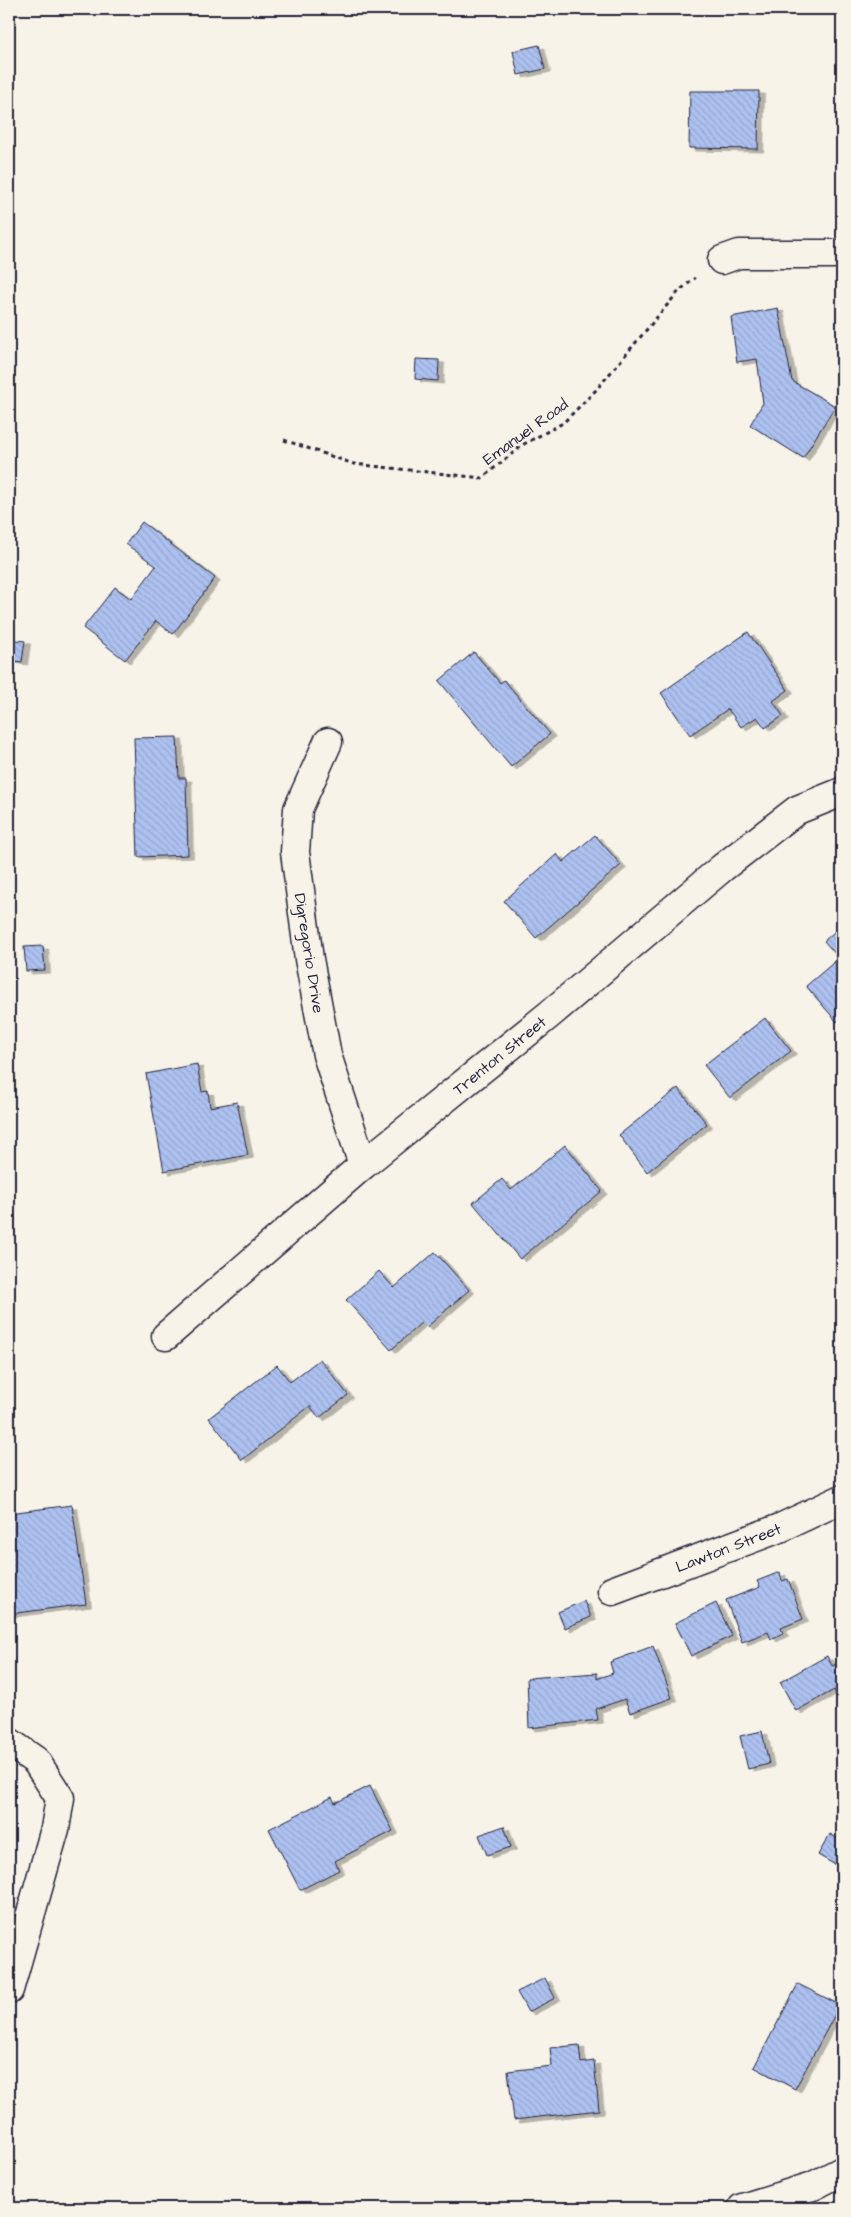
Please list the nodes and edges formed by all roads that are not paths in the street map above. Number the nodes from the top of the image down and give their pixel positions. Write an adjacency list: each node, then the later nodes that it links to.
1 (842, 254): 2 (street)
2 (722, 260)
3 (328, 742): 5 (street, Digregorio Drive)
4 (842, 792): 5 (street, Trenton Street)
5 (363, 1165): 6 (street, Trenton Street)
6 (166, 1336)
7 (842, 1499): 8 (street, Lawton Street)
8 (612, 1591)
9 (9, 1742): 10 (street)
10 (9, 1990)
11 (842, 2171): 12 (street)
12 (742, 2208)

